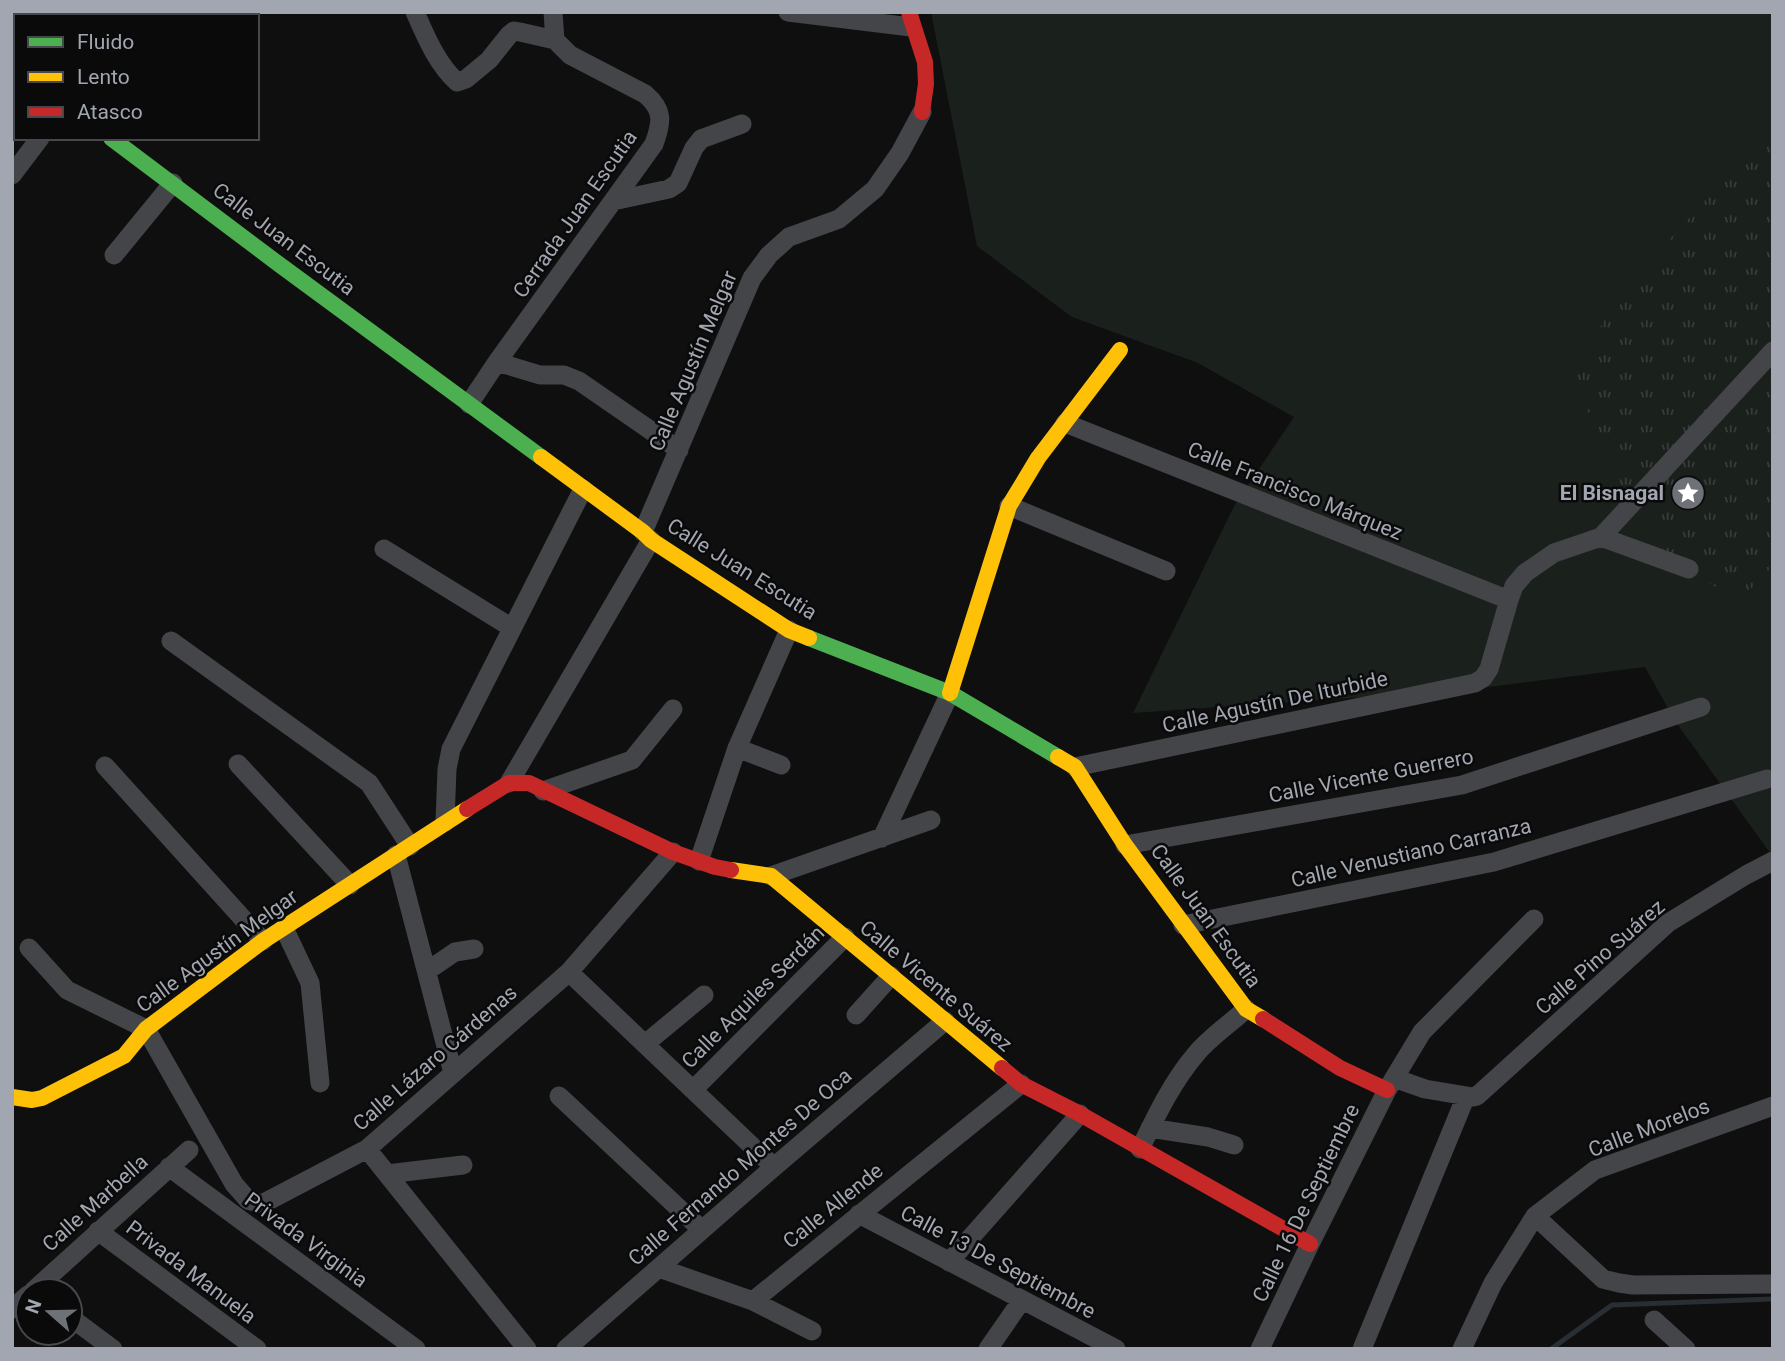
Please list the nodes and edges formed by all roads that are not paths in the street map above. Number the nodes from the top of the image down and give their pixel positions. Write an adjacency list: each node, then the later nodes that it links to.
1 (415, 12): 5 (street, Cerrada Juan Escutia)
2 (553, 12): 5 (street)
3 (788, 12): 4 (street)
4 (910, 20): 6 (street)
5 (555, 40): 12 (street, Cerrada Juan Escutia)
6 (922, 112): 19 (street, Calle Agustín Melgar)
7 (742, 124): 12 (street)
8 (38, 140): 10 (street)
9 (114, 140): 11 (street, Calle Juan Escutia)
10 (12, 175)
11 (173, 183): 13 (street); 17 (street, Calle Juan Escutia)
12 (612, 201): 16 (street, Cerrada Juan Escutia)
13 (114, 255)
14 (1119, 350): 18 (street)
15 (1773, 351): 23 (street)
16 (497, 362): 17 (street, Cerrada Juan Escutia); 19 (street)
17 (470, 404): 20 (street, Calle Juan Escutia)
18 (1065, 423): 21 (street); 27 (street, Calle Francisco Márquez)
19 (679, 450): 22 (street, Calle Agustín Melgar)
20 (583, 489): 22 (street, Calle Juan Escutia); 28 (street)
21 (1010, 506): 26 (street); 31 (street)
22 (647, 536): 29 (street, Calle Juan Escutia); 40 (street, Calle Agustín Melgar)
23 (1601, 537): 25 (street); 27 (street)
24 (384, 549): 28 (street)
25 (1689, 569)
26 (1166, 571)
27 (1509, 600): 38 (street, Calle Agustín De Iturbide)
28 (512, 628): 42 (street)
29 (789, 631): 31 (street, Calle Juan Escutia); 34 (street)
30 (172, 641): 45 (street)
31 (950, 693): 38 (street, Calle Juan Escutia); 43 (street)
32 (1700, 707): 44 (street, Calle Vicente Guerrero)
33 (673, 709): 40 (street)
34 (737, 748): 36 (street); 47 (street)
35 (238, 764): 50 (street)
36 (781, 765)
37 (105, 766): 55 (street)
38 (1074, 767): 44 (street, Calle Juan Escutia)
39 (1767, 779): 52 (street, Calle Venustiano Carranza)
40 (527, 786): 42 (street, Calle Agustín Melgar); 46 (street)
41 (931, 820): 43 (street)
42 (446, 822): 45 (street, Calle Agustín Melgar)
43 (882, 838): 49 (street)
44 (1125, 845): 52 (street, Calle Juan Escutia)
45 (403, 851): 50 (street, Calle Agustín Melgar); 58 (street)
46 (673, 852): 47 (street); 59 (street, Calle Lázaro Cárdenas)
47 (699, 861): 49 (street)
48 (1773, 861): 73 (street, Calle Pino Suárez)
49 (771, 876): 54 (street, Calle Vicente Suárez)
50 (350, 885): 53 (street, Calle Agustín Melgar)
51 (1534, 919): 70 (street, Calle 16 De Septiembre)
52 (1183, 925): 62 (street, Calle Juan Escutia)
53 (284, 928): 55 (street, Calle Agustín Melgar); 68 (street)
54 (845, 937): 60 (street, Calle Vicente Suárez); 71 (street, Calle Aquiles Serdán)
55 (263, 941): 65 (street, Calle Agustín Melgar)
56 (29, 948): 65 (street)
57 (474, 949): 58 (street)
58 (426, 971): 67 (street)
59 (569, 972): 66 (street); 67 (street, Calle Lázaro Cárdenas)
60 (891, 976): 63 (street); 64 (street, Calle Vicente Suárez)
61 (704, 995): 66 (street)
62 (1246, 1009): 70 (street, Calle Juan Escutia); 77 (street)
63 (856, 1015)
64 (945, 1021): 69 (street, Calle Vicente Suárez); 84 (street, Calle Fernando Montes De Oca)
65 (146, 1029): 74 (street, Calle Agustín Melgar); 79 (street, Calle Lázaro Cárdenas)
66 (645, 1044): 71 (street)
67 (453, 1073): 79 (street, Calle Lázaro Cárdenas)
68 (320, 1083)
69 (1021, 1084): 76 (street, Calle Vicente Suárez); 86 (street, Calle Allende)
70 (1391, 1084): 73 (street); 90 (street, Calle 16 De Septiembre)
71 (693, 1090): 84 (street)
72 (559, 1096): 88 (street)
73 (1466, 1096): 108 (street)
74 (12, 1097)
75 (1773, 1106): 87 (street, Calle Morelos)
76 (1080, 1114): 80 (street, Calle Vicente Suárez); 91 (street)
77 (1150, 1128): 78 (street); 80 (street)
78 (1234, 1145)
79 (367, 1149): 85 (street)
80 (1140, 1149): 90 (street, Calle Vicente Suárez)
81 (189, 1150): 83 (street, Calle Marbella)
82 (463, 1165): 85 (street)
83 (169, 1167): 89 (street, Calle Marbella); 102 (street, Privada Virginia)
84 (774, 1167): 88 (street, Calle Fernando Montes De Oca)
85 (387, 1174): 103 (street)
86 (859, 1214): 91 (street, Calle 13 De Septiembre); 96 (street, Calle Allende)
87 (1535, 1216): 94 (street); 109 (street, Calle Morelos)
88 (702, 1230): 92 (street, Calle Fernando Montes De Oca)
89 (99, 1231): 93 (street, Calle Marbella); 101 (street, Privada Manuela)
90 (1310, 1244): 107 (street, Calle 16 De Septiembre)
91 (949, 1262): 95 (street, Calle 13 De Septiembre)
92 (659, 1268): 96 (street); 104 (street, Calle Fernando Montes De Oca)
93 (48, 1277)
94 (1773, 1284)
95 (1022, 1300): 105 (street); 106 (street, Calle 13 De Septiembre)
96 (753, 1301): 99 (street)
97 (1654, 1320): 110 (street)
98 (84, 1327): 100 (street)
99 (812, 1331)
100 (113, 1349)
101 (257, 1349)
102 (416, 1349)
103 (527, 1349)
104 (566, 1349)
105 (988, 1349)
106 (1116, 1349)
107 (1260, 1349)
108 (1362, 1349)
109 (1462, 1349)
110 (1686, 1349)

